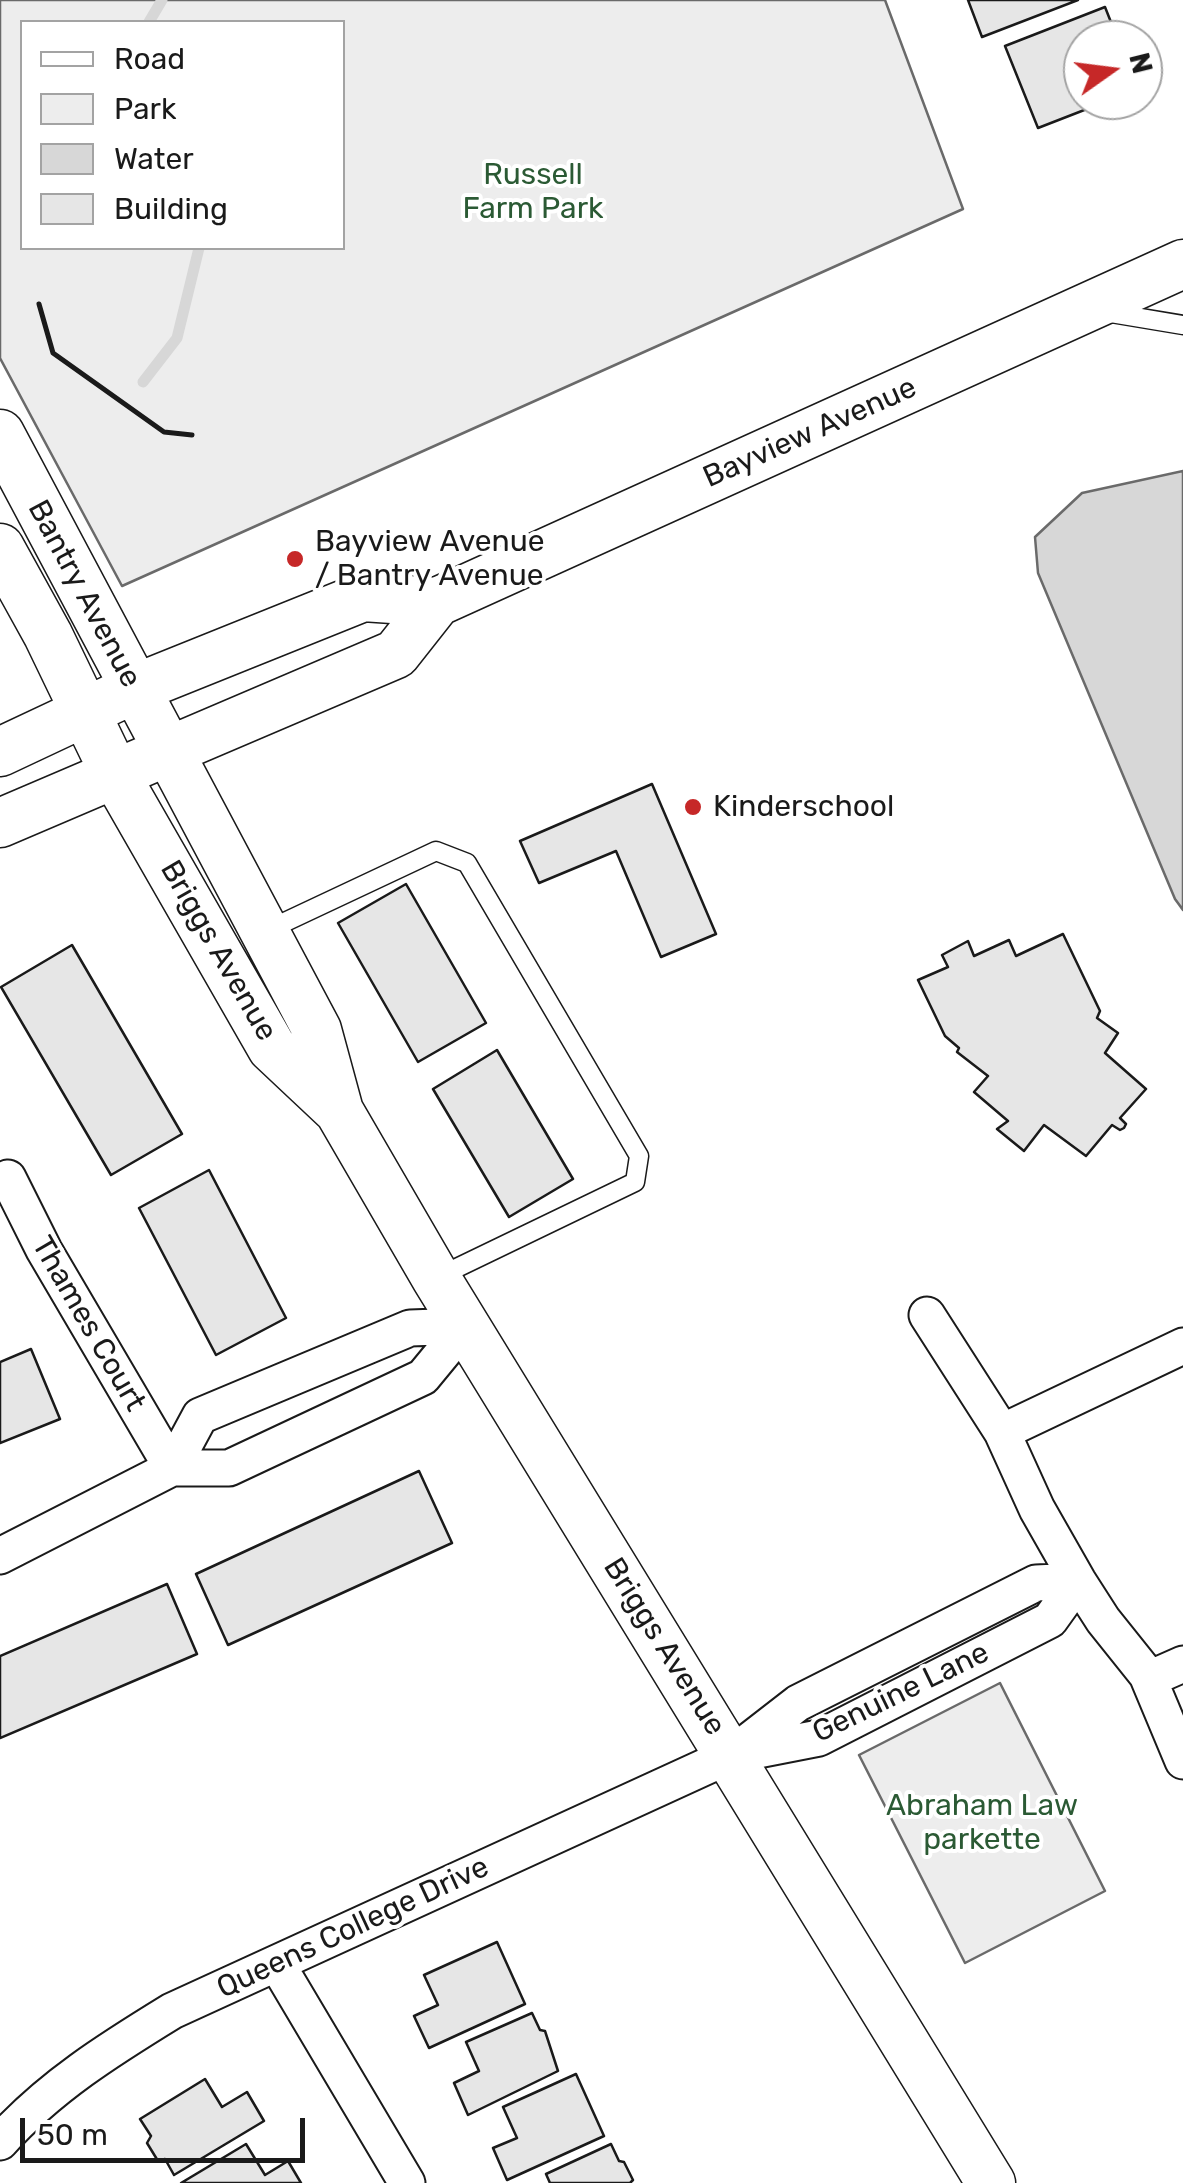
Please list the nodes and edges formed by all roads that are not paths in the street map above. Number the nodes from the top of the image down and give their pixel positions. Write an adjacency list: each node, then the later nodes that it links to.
1 (1183, 264): 2 (street, Bayview Avenue)
2 (1085, 308): 3 (lane); 6 (street, Bayview Avenue)
3 (1183, 325)
4 (0, 434): 7 (street, Bantry Avenue)
5 (0, 548): 8 (street, Bantry Avenue)
6 (438, 602): 7 (street, Bayview Avenue); 10 (street, Bayview Avenue)
7 (134, 689): 8 (street, Bayview Avenue); 10 (street, Bantry Avenue)
8 (86, 713): 9 (street, Bayview Avenue); 11 (street, Bantry Avenue)
9 (0, 752)
10 (168, 753): 11 (street, Bayview Avenue); 13 (street, Briggs Avenue)
11 (116, 776): 12 (street, Bayview Avenue); 14 (street, Briggs Avenue)
12 (0, 824)
13 (263, 932): 14 (street, Briggs Avenue); 16 (lane)
14 (339, 1110): 16 (street, Briggs Avenue)
15 (3, 1171): 21 (street, Thames Court)
16 (436, 1278): 18 (street, Briggs Avenue)
17 (927, 1315): 20 (street)
18 (464, 1326): 21 (street); 21 (street); 26 (street, Briggs Avenue)
19 (1183, 1346): 20 (street)
20 (1002, 1432): 23 (street)
21 (172, 1468): 22 (street)
22 (0, 1556)
23 (1078, 1581): 25 (street); 26 (street, Genuine Lane)
24 (1183, 1664): 25 (street)
25 (1148, 1679): 27 (street)
26 (731, 1754): 28 (street, Queens College Drive); 31 (street, Briggs Avenue)
27 (1183, 1761)
28 (277, 1964): 29 (street, Queens College Drive); 30 (street)
29 (0, 2142)
30 (407, 2183)
31 (991, 2183)

